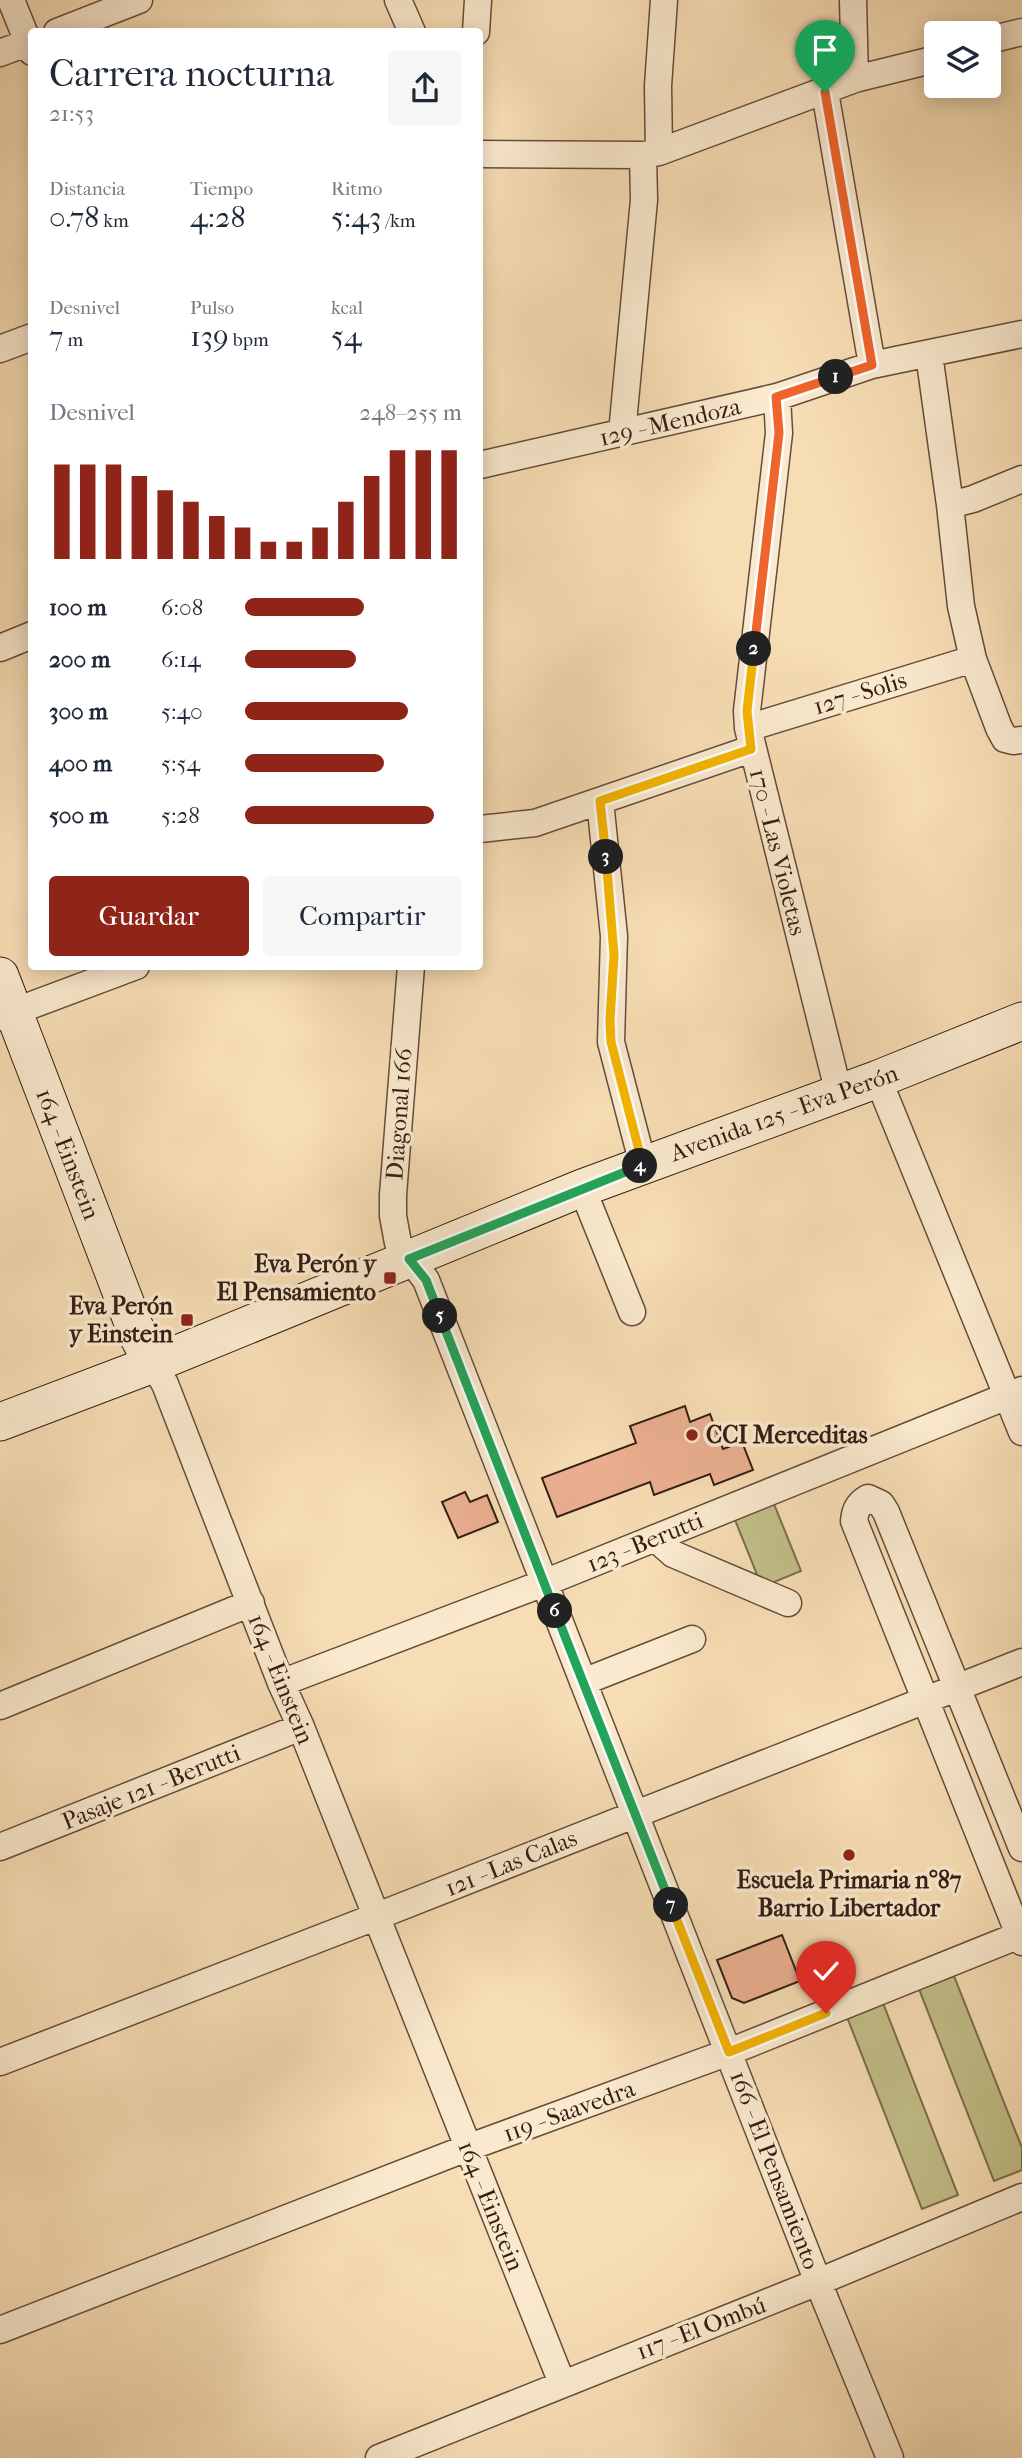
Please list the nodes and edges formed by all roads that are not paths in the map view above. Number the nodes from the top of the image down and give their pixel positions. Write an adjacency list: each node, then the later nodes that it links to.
1 (11, 0): 12 (street)
2 (139, 0): 7 (street)
3 (398, 0): 8 (street)
4 (478, 0): 9 (street)
5 (664, 0): 18 (street)
6 (853, 0): 16 (street)
7 (67, 28)
8 (410, 28)
9 (475, 28)
10 (1022, 32): 11 (street)
11 (1001, 37)
12 (28, 40)
13 (28, 46): 14 (street)
14 (0, 53)
15 (924, 62): 16 (street)
16 (855, 79): 17 (street)
17 (825, 92): 18 (street); 24 (street)
18 (651, 153): 19 (street); 26 (street)
19 (483, 154)
20 (1022, 334): 23 (street, 129 - Mendoza)
21 (28, 338): 22 (street)
22 (0, 349)
23 (929, 354): 24 (street, 129 - Mendoza); 29 (street)
24 (872, 365): 25 (street, 129 - Mendoza)
25 (776, 397): 26 (street, 129 - Mendoza); 33 (street, 170 - Las Violetas)
26 (622, 433): 27 (street, 129 - Mendoza)
27 (483, 464)
28 (1022, 479): 29 (street)
29 (950, 505): 32 (street)
30 (28, 637): 31 (street)
31 (0, 648)
32 (973, 659): 33 (street, 127 - Solis); 34 (street)
33 (750, 738): 35 (street, 127 - Solis); 43 (street, 170 - Las Violetas)
34 (1013, 739)
35 (600, 801): 36 (street, 127 - Solis); 44 (street)
36 (483, 829)
37 (125, 970): 40 (street)
38 (411, 970): 46 (street, Diagonal 166)
39 (0, 976): 40 (street, 164 - Einstein)
40 (7, 1015): 48 (street, 164 - Einstein)
41 (1022, 1021): 42 (street, Avenida 125 - Eva Perón)
42 (878, 1079): 43 (street, Avenida 125 - Eva Perón); 49 (street)
43 (839, 1094): 44 (street, Avenida 125 - Eva Perón)
44 (643, 1166): 45 (street, Avenida 125 - Eva Perón)
45 (582, 1188): 46 (street, Avenida 125 - Eva Perón); 47 (street)
46 (409, 1259): 48 (street, Avenida 125 - Eva Perón); 53 (street, 166 - El Pensamiento)
47 (632, 1312)
48 (153, 1364): 50 (street, Avenida 125 - Eva Perón); 54 (street, 164 - Einstein)
49 (1015, 1393): 51 (street); 52 (street, 123 - Berutti)
50 (0, 1422)
51 (1022, 1432)
52 (655, 1538): 53 (street, 123 - Berutti); 55 (street)
53 (544, 1583): 58 (street, 166 - El Pensamiento); 59 (street, 123 - Berutti)
54 (251, 1603): 59 (street, 164 - Einstein); 62 (street)
55 (788, 1603)
56 (692, 1639): 58 (street)
57 (1022, 1662): 60 (street, 121 - Las Calas)
58 (583, 1682): 64 (street, 166 - El Pensamiento)
59 (281, 1683): 63 (street, 164 - Einstein)
60 (957, 1688): 61 (street, 121 - Las Calas); 61 (street); 66 (street)
61 (927, 1700): 64 (street, 121 - Las Calas); 68 (street)
62 (0, 1706)
63 (301, 1727): 65 (street, Pasaje 121 - Berutti); 67 (street, 164 - Einstein)
64 (635, 1814): 67 (street, 121 - Las Calas); 69 (street, 166 - El Pensamiento)
65 (0, 1847)
66 (1022, 1848)
67 (375, 1917): 70 (street, 121 - Las Calas); 71 (street, 164 - Einstein)
68 (1021, 1937): 69 (street, 119 - Saavedra)
69 (729, 2052): 71 (street, 119 - Saavedra); 73 (street, 166 - El Pensamiento)
70 (0, 2062)
71 (467, 2148): 74 (street, 119 - Saavedra); 75 (street, 164 - Einstein)
72 (1022, 2197): 73 (street, 117 - El Ombú)
73 (818, 2282): 75 (street, 117 - El Ombú); 77 (street, 166 - El Pensamiento)
74 (0, 2330)
75 (562, 2383): 76 (street, 117 - El Ombú)
76 (379, 2458)
77 (890, 2458)

